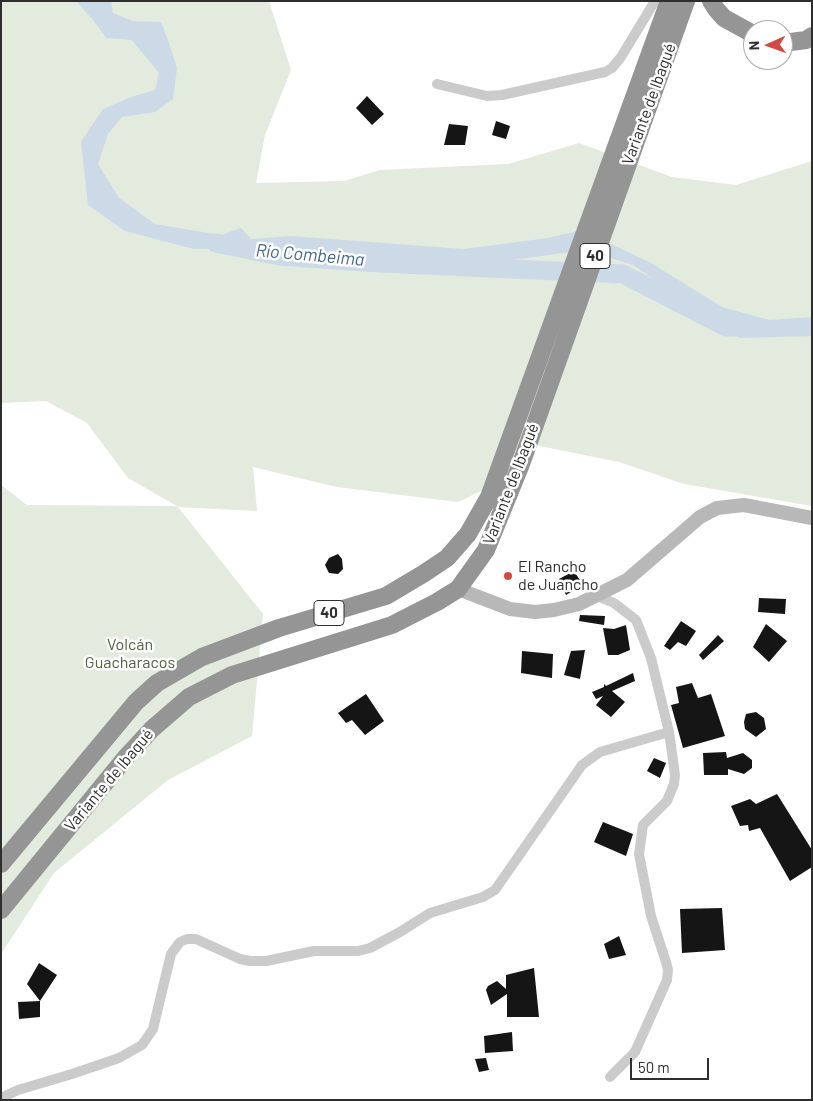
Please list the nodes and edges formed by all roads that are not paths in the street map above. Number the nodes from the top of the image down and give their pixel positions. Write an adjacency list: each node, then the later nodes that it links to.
1 (655, 1): 9 (street)
2 (668, 1): 8 (highway, Variante de Ibagué / 40)
3 (686, 1): 8 (highway, Variante de Ibagué / 40)
4 (711, 1): 5 (highway)
5 (743, 28)
6 (812, 36): 7 (highway)
7 (793, 42)
8 (661, 45): 11 (highway, Variante de Ibagué / 40); 14 (highway, Variante de Ibagué / 40)
9 (437, 84)
10 (812, 518): 12 (street)
11 (458, 589): 12 (street); 15 (highway, Variante de Ibagué / 40)
12 (597, 596): 13 (street)
13 (669, 732): 16 (street); 17 (street)
14 (1, 864)
15 (1, 910)
16 (610, 1077)
17 (1, 1098)

